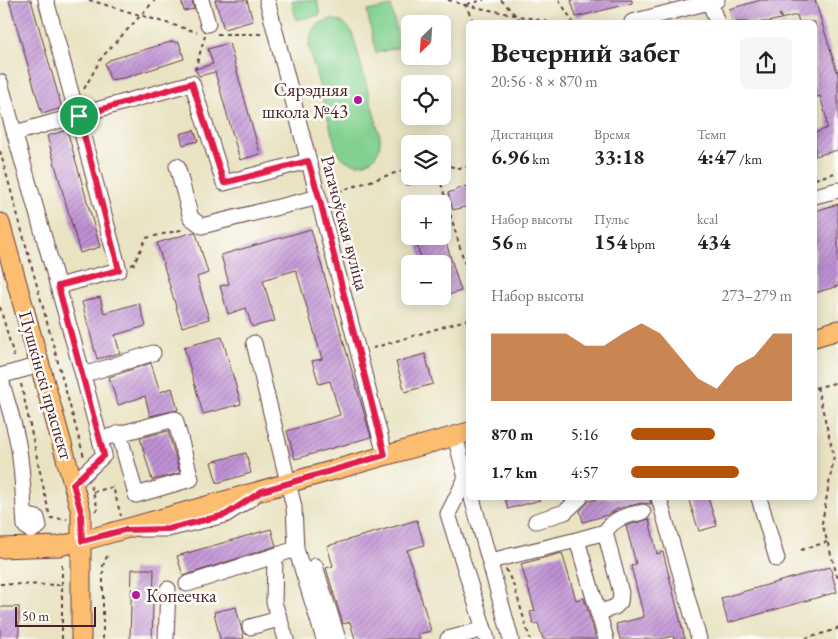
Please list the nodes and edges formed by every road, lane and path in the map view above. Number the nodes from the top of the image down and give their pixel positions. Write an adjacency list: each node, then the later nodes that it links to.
1 (46, 0): 26 (street)
2 (89, 0): 13 (path)
3 (155, 0): 13 (path)
4 (201, 0): 22 (street)
5 (267, 0): 23 (street, Рагачоўская вуліца)
6 (448, 0): 11 (path)
7 (484, 0): 11 (path)
8 (501, 0): 14 (path)
9 (559, 0): 18 (path)
10 (713, 1): 19 (street); 20 (street)
11 (465, 5): 14 (path); 15 (path)
12 (780, 14): 21 (path)
13 (142, 15): 22 (path); 26 (path)
14 (516, 15): 16 (path); 17 (path)
15 (473, 20)
16 (520, 20)
17 (540, 20)
18 (572, 20)
19 (640, 20)
20 (716, 20)
21 (782, 20)
22 (207, 29): 23 (path); 25 (path)
23 (275, 34): 29 (street, Рагачоўская вуліца)
24 (0, 82): 27 (street)
25 (192, 83): 26 (street); 29 (street)
26 (77, 110): 27 (street); 43 (street)
27 (15, 133): 44 (street)
28 (0, 151): 63 (path)
29 (308, 161): 39 (street, Рагачоўская вуліца)
30 (177, 166): 41 (street)
31 (451, 166): 32 (path)
32 (466, 167)
33 (401, 171): 39 (path)
34 (838, 172): 35 (path)
35 (817, 178)
36 (442, 185): 42 (path)
37 (838, 190): 38 (street)
38 (817, 195)
39 (319, 197): 41 (street); 62 (street, Рагачоўская вуліца)
40 (0, 223): 52 (main road, Пушкінскі праспект)
41 (202, 226): 43 (path)
42 (466, 268)
43 (119, 270): 44 (street)
44 (58, 286): 54 (street)
45 (0, 306): 53 (path)
46 (466, 321): 50 (path)
47 (838, 330): 48 (main road)
48 (817, 336)
49 (254, 342): 65 (street)
50 (373, 348)
51 (153, 353): 54 (street)
52 (40, 365): 53 (street); 66 (main road, Пушкінскі праспект)
53 (18, 371): 55 (street); 75 (path)
54 (84, 374): 61 (street)
55 (0, 376): 74 (street)
56 (838, 382): 57 (path)
57 (817, 388)
58 (817, 392): 80 (path)
59 (119, 433): 59 (street); 61 (street)
60 (462, 434): 62 (main road); 64 (street)
61 (100, 439): 63 (street)
62 (385, 455): 65 (main road)
63 (87, 471): 66 (street); 72 (path)
64 (466, 472)
65 (289, 483): 79 (main road); 82 (street)
66 (73, 484): 79 (main road, Пушкінскі праспект)
67 (466, 484): 99 (street)
68 (473, 500): 87 (street)
69 (578, 500): 76 (street)
70 (660, 500): 110 (street)
71 (760, 500): 86 (street)
72 (96, 502)
73 (643, 512): 77 (street)
74 (24, 515)
75 (70, 519)
76 (536, 521)
77 (605, 532): 78 (street); 95 (street)
78 (576, 540): 87 (street); 95 (street)
79 (82, 541): 81 (main road); 101 (main road, Пушкінскі праспект)
80 (827, 542): 83 (path); 90 (path)
81 (0, 548)
82 (296, 549): 85 (street); 105 (street)
83 (801, 550)
84 (107, 556): 102 (path)
85 (275, 557): 92 (street); 96 (street)
86 (777, 559)
87 (490, 561): 108 (street)
88 (62, 565): 93 (path)
89 (315, 566): 106 (street)
90 (838, 580)
91 (0, 584): 93 (path)
92 (187, 584)
93 (62, 585): 100 (path)
94 (168, 589): 103 (street)
95 (598, 613): 109 (street)
96 (279, 619): 98 (street); 104 (street)
97 (838, 623): 111 (path)
98 (250, 627)
99 (485, 634): 107 (street)
100 (62, 639)
101 (82, 639)
102 (102, 639)
103 (166, 639)
104 (286, 639)
105 (324, 639)
106 (338, 639)
107 (448, 639)
108 (511, 639)
109 (606, 639)
110 (699, 639)
111 (805, 639)

